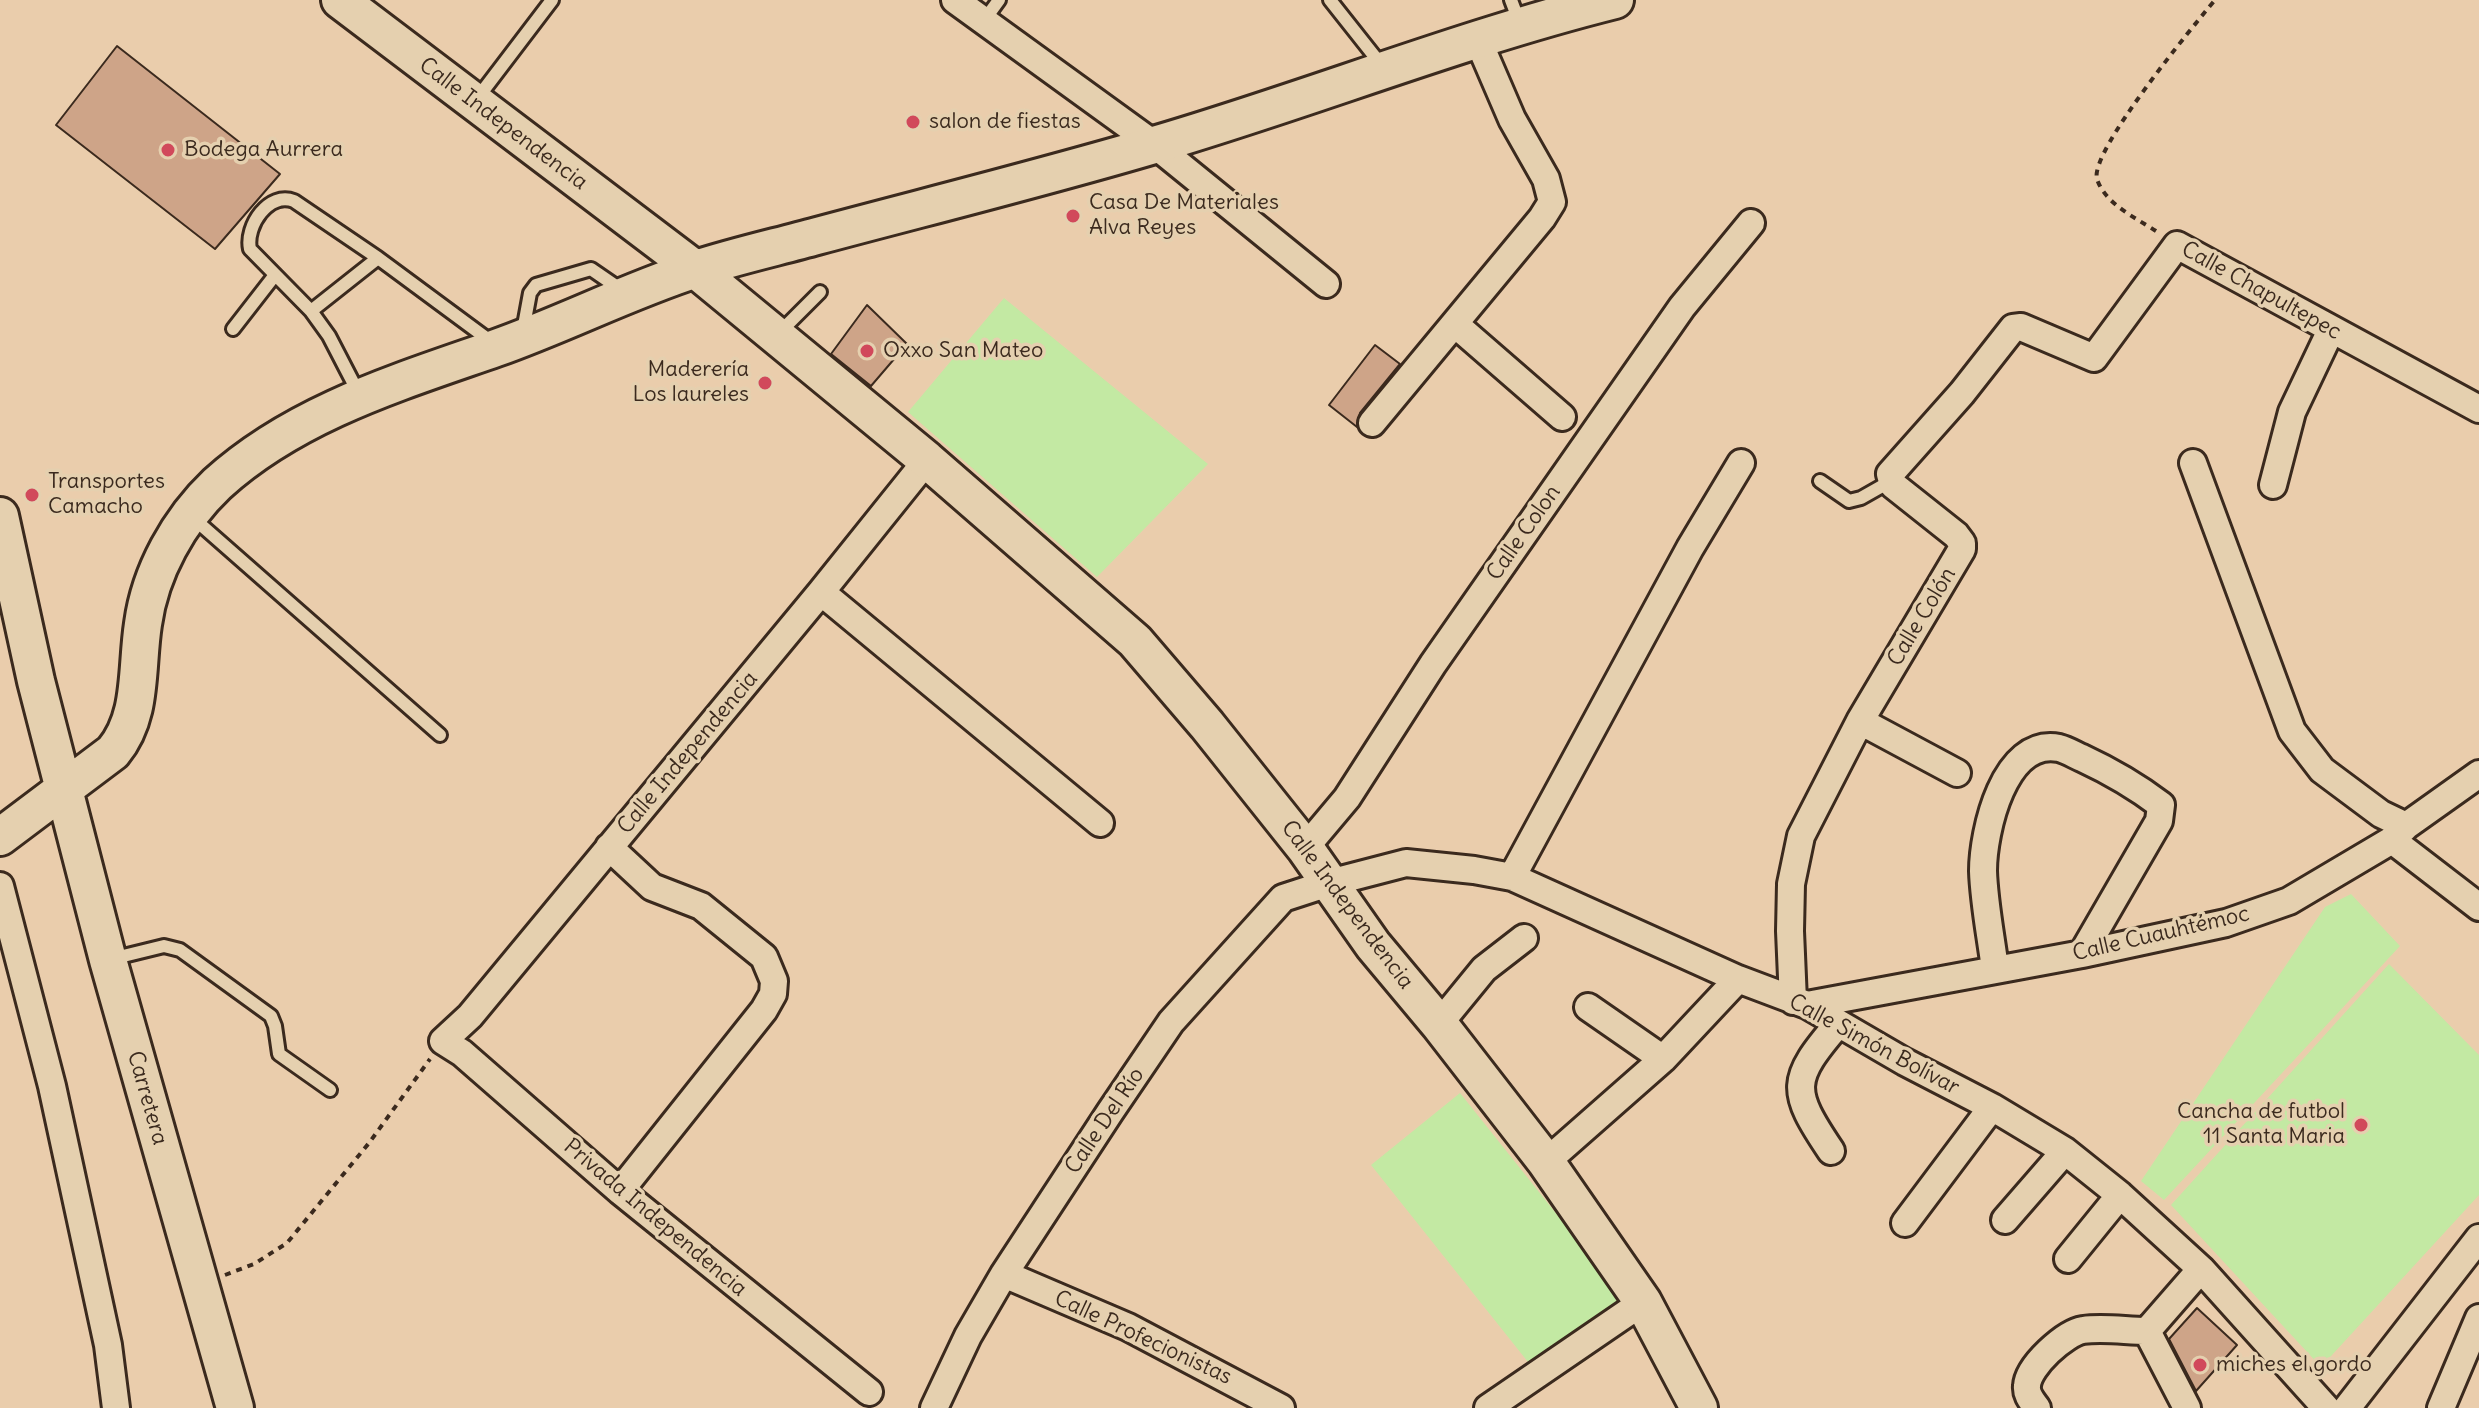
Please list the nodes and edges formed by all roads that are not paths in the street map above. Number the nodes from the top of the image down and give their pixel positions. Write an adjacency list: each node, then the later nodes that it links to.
1 (340, 0): 11 (street, Calle Independencia)
2 (552, 0): 11 (lane)
3 (955, 0): 8 (street)
4 (999, 0): 8 (lane)
5 (1330, 0): 10 (lane)
6 (1612, 0): 7 (street)
7 (1516, 14): 9 (street)
8 (983, 22): 12 (street)
9 (1478, 40): 10 (street); 20 (street)
10 (1385, 70): 12 (street)
11 (474, 102): 15 (street, Calle Independencia)
12 (1155, 145): 15 (street); 17 (street)
13 (1751, 223): 47 (street, Calle Colon)
14 (378, 258): 16 (lane); 19 (lane); 24 (lane)
15 (695, 269): 23 (street, Calle Independencia); 24 (street)
16 (275, 275): 19 (lane); 21 (lane)
17 (1326, 284)
18 (820, 292): 23 (lane)
19 (311, 311): 25 (lane)
20 (1455, 324): 27 (street); 28 (street)
21 (233, 329)
22 (2331, 330): 26 (street, Calle Chapultepec); 33 (street, Calle Chapultepec); 34 (street)
23 (776, 336): 29 (street, Calle Independencia)
24 (510, 343): 25 (street)
25 (360, 396): 35 (street)
26 (2479, 409)
27 (1562, 417)
28 (1372, 423)
29 (927, 460): 37 (street, Calle Independencia); 47 (street, Calle Independencia)
30 (1741, 463): 48 (street)
31 (2193, 463): 44 (street)
32 (1820, 481): 33 (lane)
33 (1891, 481): 38 (street, Calle Colón)
34 (2273, 485)
35 (190, 515): 39 (lane); 42 (street)
36 (0, 516): 42 (street, Carretera)
37 (821, 592): 43 (street); 46 (street, Calle Independencia)
38 (1860, 721): 40 (street); 57 (street, Calle Colón)
39 (440, 735)
40 (1957, 773)
41 (2479, 774): 44 (street, Calle Cuauhtémoc)
42 (63, 787): 45 (street); 54 (street, Carretera)
43 (1100, 823)
44 (2399, 833): 51 (street); 53 (street, Calle Cuauhtémoc)
45 (0, 837)
46 (609, 847): 61 (street, Calle Independencia); 68 (street)
47 (1305, 848): 49 (street, Calle Independencia)
48 (1512, 877): 49 (street, Calle Simón Bolívar); 56 (street, Calle Simón Bolívar)
49 (1329, 883): 59 (street, Calle Independencia); 75 (street, Calle Del Río)
50 (0, 886): 81 (street)
51 (2479, 907)
52 (1524, 938): 59 (street)
53 (2082, 954): 55 (street, Calle Cuauhtémoc); 55 (street)
54 (108, 960): 63 (lane); 82 (street, Carretera)
55 (1995, 969): 57 (street, Calle Cuauhtémoc)
56 (1738, 979): 57 (street, Calle Simón Bolívar); 62 (street)
57 (1800, 1003): 60 (street, Calle Simón Bolívar)
58 (1588, 1007): 62 (street)
59 (1439, 1024): 67 (street, Calle Independencia)
60 (1838, 1024): 64 (street, Calle Simón Bolívar); 65 (street)
61 (443, 1041): 68 (street, Privada Independencia)
62 (1663, 1059): 67 (street)
63 (330, 1090)
64 (1992, 1107): 66 (street, Calle Simón Bolívar); 71 (street)
65 (1831, 1151)
66 (2065, 1151): 69 (street, Calle Simón Bolívar); 70 (street)
67 (1546, 1162): 76 (street, Calle Independencia)
68 (620, 1191): 79 (street, Privada Independencia)
69 (2120, 1195): 73 (street); 74 (street, Calle Simón Bolívar)
70 (2005, 1220)
71 (1905, 1223)
72 (2479, 1238): 90 (street)
73 (2068, 1259)
74 (2201, 1269): 78 (street); 89 (street, Calle Simón Bolívar)
75 (1004, 1274): 80 (street, Calle Profecionistas); 83 (street, Calle Del Río)
76 (1643, 1302): 85 (street); 86 (street, Calle Independencia)
77 (2479, 1318): 91 (street)
78 (2147, 1331): 87 (street); 88 (street)
79 (869, 1392)
80 (1242, 1398): 84 (street, Calle Profecionistas)
81 (116, 1408)
82 (235, 1408)
83 (934, 1408)
84 (1281, 1408)
85 (1488, 1408)
86 (1699, 1408)
87 (2037, 1408)
88 (2187, 1408)
89 (2326, 1408)
90 (2347, 1408)
91 (2441, 1408)

